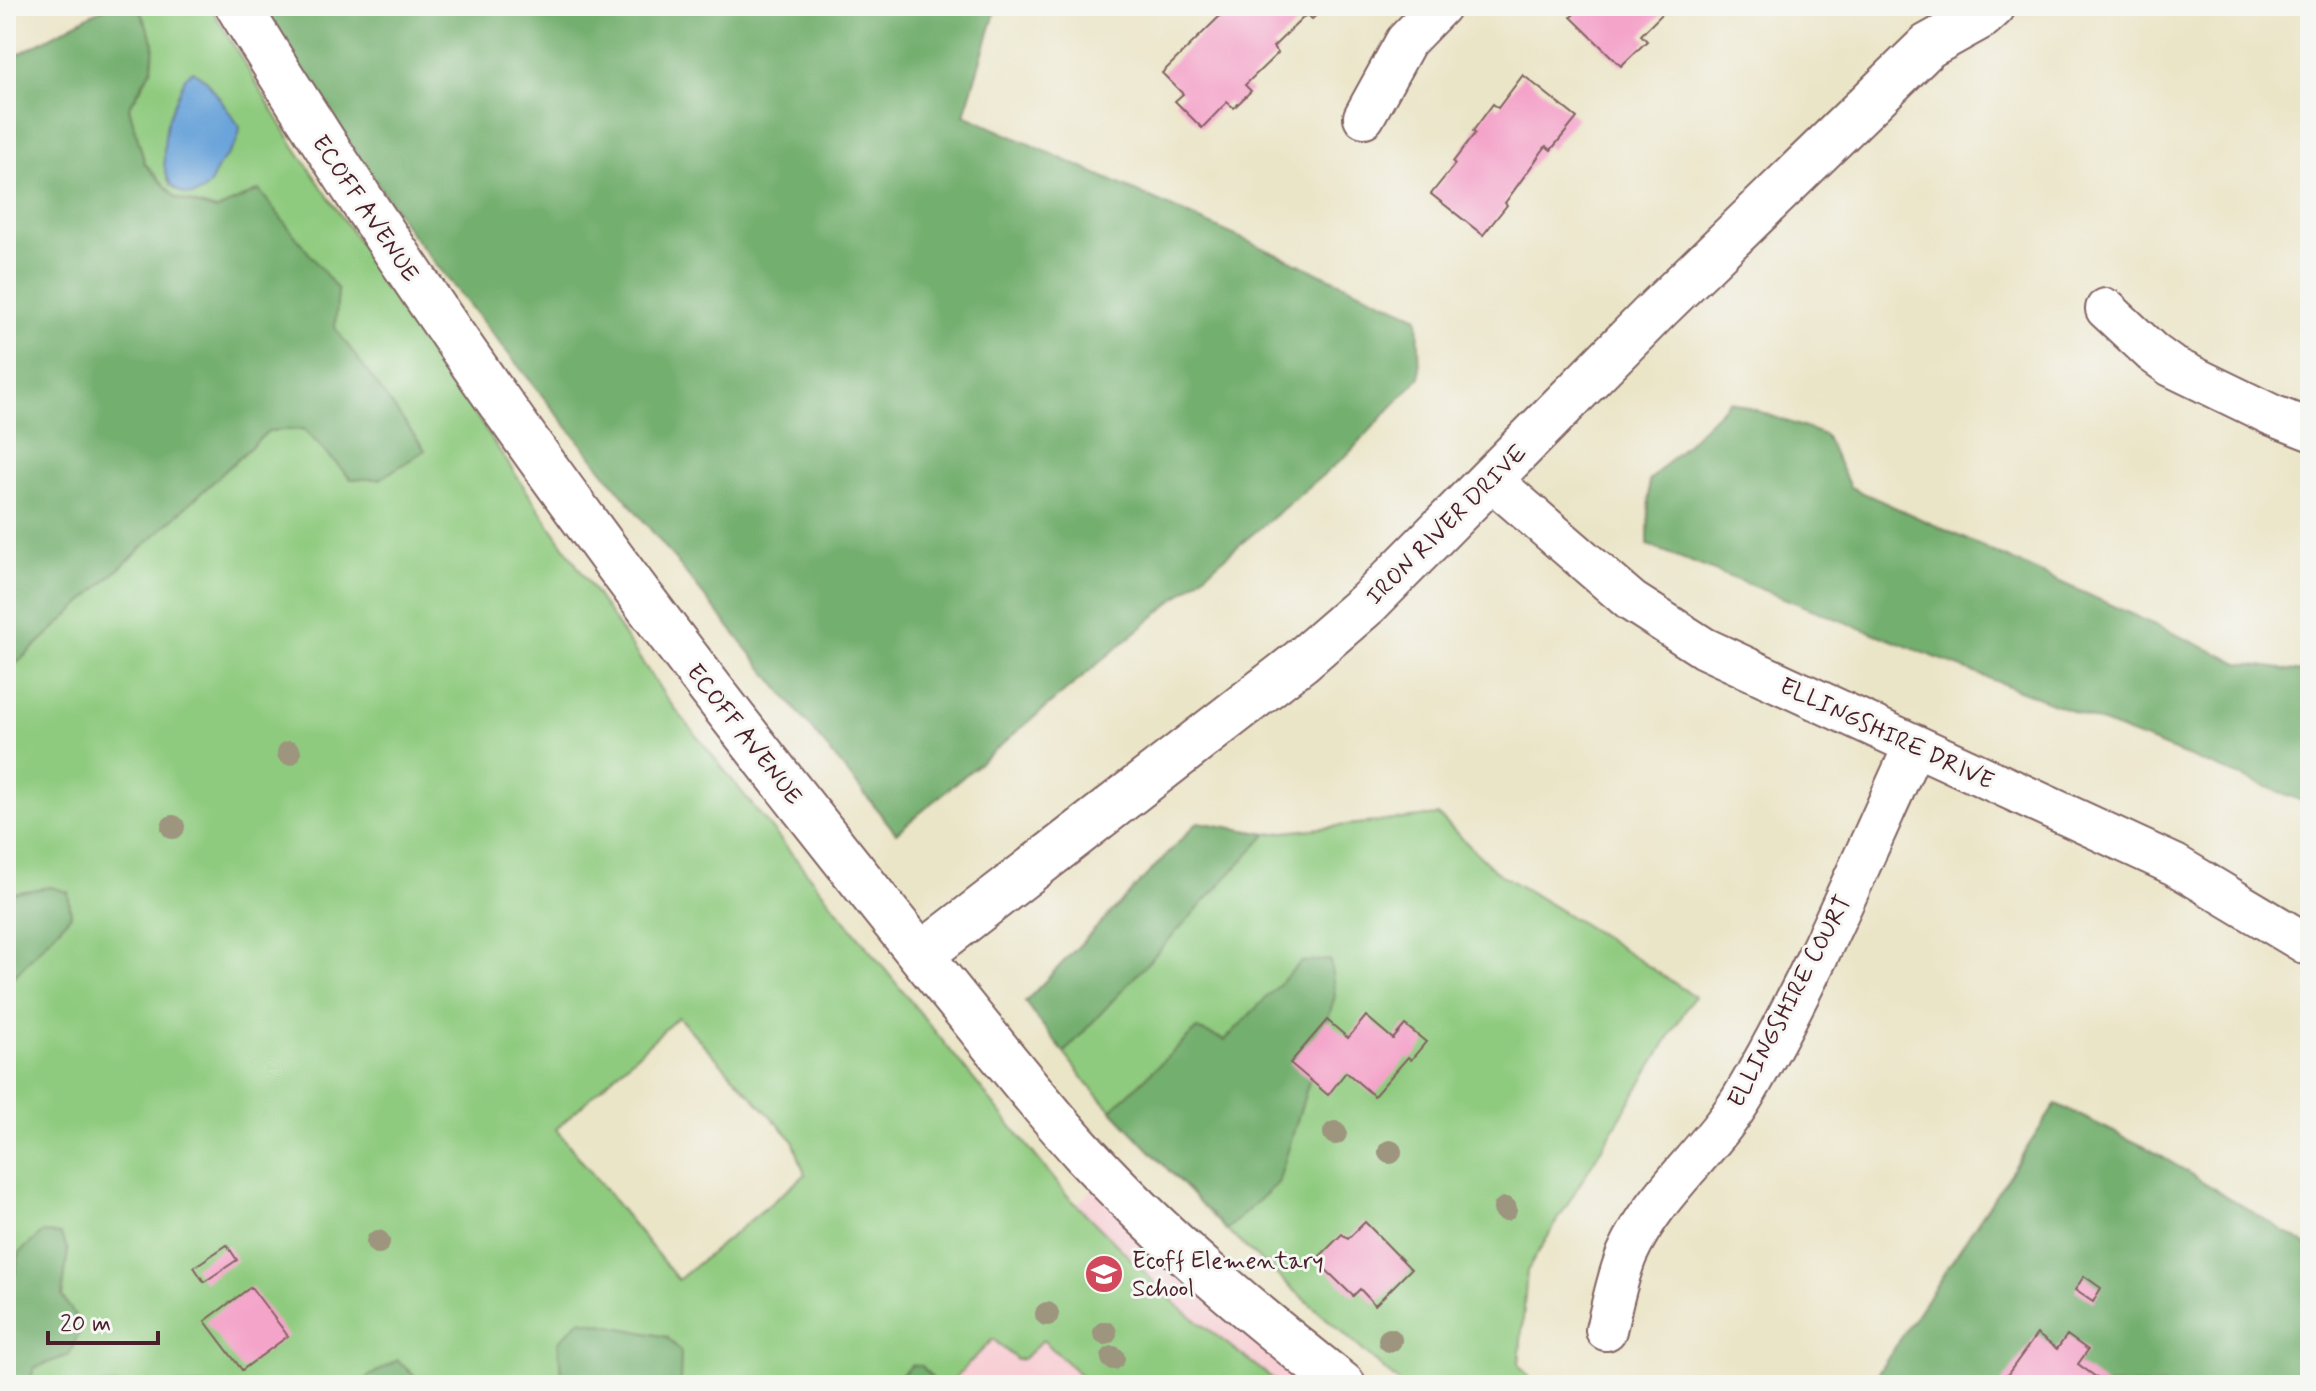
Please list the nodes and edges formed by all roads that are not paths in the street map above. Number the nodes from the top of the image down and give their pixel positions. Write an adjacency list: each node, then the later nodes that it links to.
1 (238, 6): 12 (street, ECOFF AVENUE)
2 (1440, 6): 6 (street)
3 (1951, 6): 5 (street, IRON RIVER DRIVE)
4 (1993, 6): 5 (street, IRON RIVER DRIVE)
5 (1928, 46): 9 (street, IRON RIVER DRIVE)
6 (1364, 117)
7 (2106, 309): 8 (street)
8 (2310, 430)
9 (1491, 480): 10 (street, ELLINGSHIRE DRIVE); 12 (street, IRON RIVER DRIVE)
10 (1914, 746): 11 (street, ELLINGSHIRE DRIVE); 13 (street, ELLINGSHIRE COURT)
11 (2310, 946)
12 (921, 955): 14 (street, ECOFF AVENUE)
13 (1606, 1330)
14 (1343, 1385)

